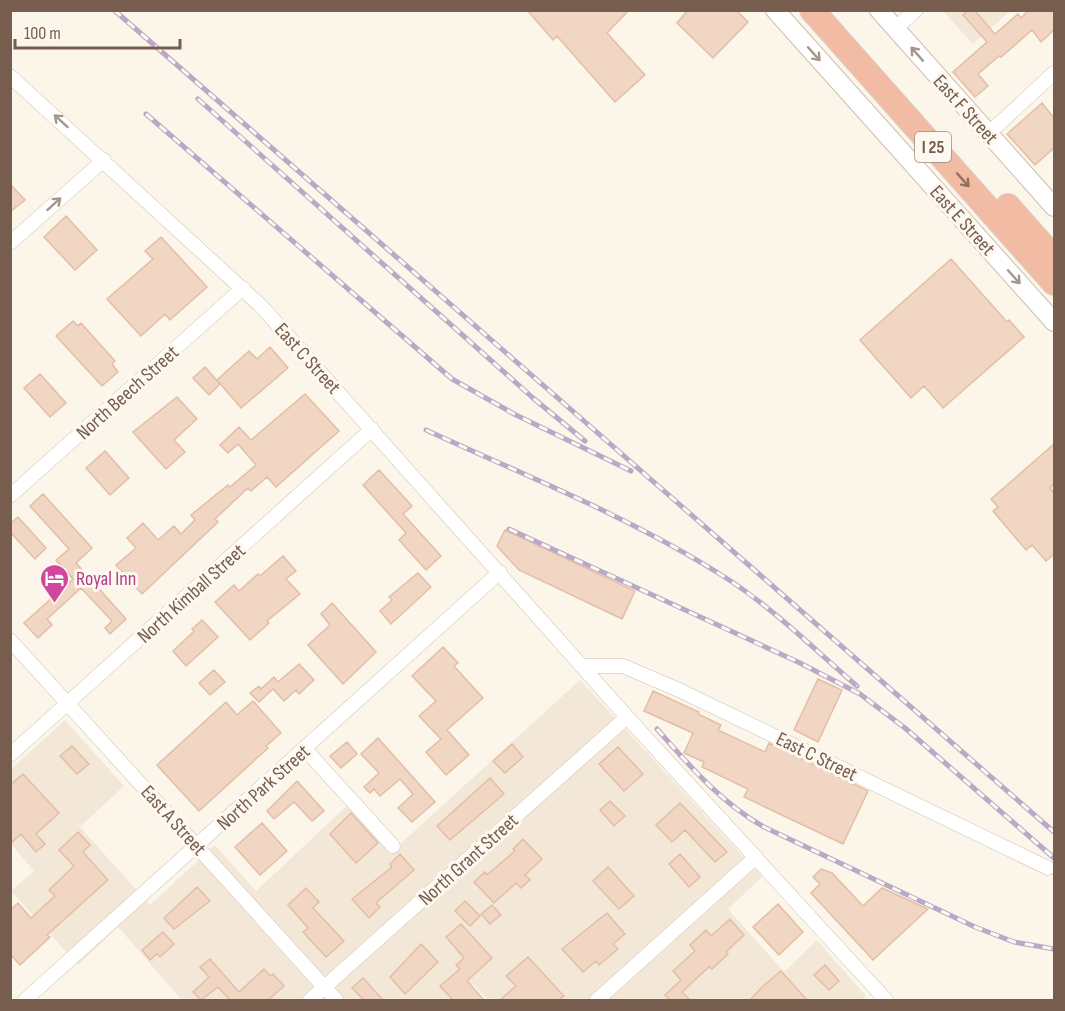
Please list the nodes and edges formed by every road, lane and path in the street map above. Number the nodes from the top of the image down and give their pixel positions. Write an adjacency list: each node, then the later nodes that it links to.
1 (775, 10): 15 (main road, East E Street, one-way to 15)
2 (812, 10): 13 (highway, I 25, one-way to 13)
3 (834, 10): 13 (highway, I 25)
4 (879, 10): 6 (main road, East F Street)
5 (916, 10): 6 (street)
6 (895, 29): 9 (main road, East F Street, one-way to 6)
7 (1054, 73): 9 (street)
8 (10, 76): 10 (street, East C Street, one-way to 8)
9 (988, 134): 11 (main road, East F Street)
10 (104, 160): 12 (street, one-way to 10); 14 (street, East C Street)
11 (1054, 207)
12 (10, 243)
13 (1052, 275)
14 (243, 288): 16 (street, East C Street); 17 (street, North Beech Street)
15 (1054, 322)
16 (372, 429): 18 (street, East C Street); 21 (street, North Kimball Street)
17 (10, 496)
18 (500, 572): 20 (street, East C Street); 23 (street, North Park Street)
19 (10, 640): 21 (street, East A Street)
20 (581, 666): 22 (street, East C Street); 28 (street, East C Street)
21 (70, 703): 24 (street, North Kimball Street); 25 (street, East A Street)
22 (627, 717): 27 (street, East C Street); 29 (street, North Grant Street)
23 (304, 748): 25 (street, North Park Street); 26 (street)
24 (10, 755)
25 (198, 846): 29 (street, East A Street); 30 (street, North Park Street)
26 (393, 846)
27 (756, 857): 33 (street); 34 (street, East C Street)
28 (1048, 868)
29 (325, 987): 31 (street, North Grant Street); 32 (street, East A Street)
30 (26, 1000)
31 (310, 1000)
32 (336, 1000)
33 (597, 1000)
34 (884, 1000)

